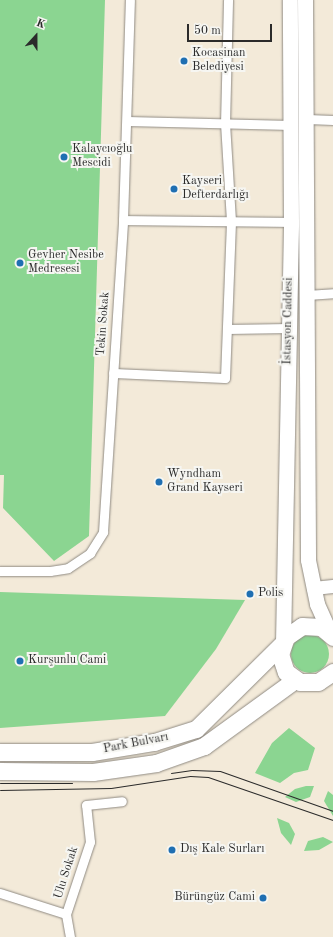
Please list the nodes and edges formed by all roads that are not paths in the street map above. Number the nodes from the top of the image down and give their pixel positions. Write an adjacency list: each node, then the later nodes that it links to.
1 (130, 0): 7 (street, Tekin Sokak)
2 (228, 0): 8 (street)
3 (290, 0): 9 (main road, İstasyon Caddesi)
4 (305, 0): 5 (main road, İstasyon Caddesi)
5 (307, 119): 6 (street); 14 (main road, İstasyon Caddesi)
6 (333, 120)
7 (127, 121): 8 (street); 10 (street, Tekin Sokak)
8 (225, 124): 9 (street); 11 (street)
9 (291, 126): 12 (main road, İstasyon Caddesi)
10 (123, 220): 11 (street); 17 (street, Tekin Sokak)
11 (231, 221): 12 (street); 16 (street)
12 (291, 222): 15 (main road, İstasyon Caddesi)
13 (333, 293): 14 (street)
14 (307, 295): 20 (main road, İstasyon Caddesi)
15 (289, 328): 16 (street); 22 (main road, İstasyon Caddesi)
16 (227, 329): 17 (street)
17 (113, 373): 18 (street, Tekin Sokak)
18 (0, 571)
19 (333, 586): 20 (street)
20 (313, 588): 21 (main road, İstasyon Caddesi)
21 (332, 636): 22 (highway, Park Bulvarı)
22 (283, 643): 24 (highway); 25 (highway, Park Bulvarı)
23 (330, 678): 24 (highway)
24 (295, 680): 26 (highway, Park Bulvarı)
25 (0, 752)
26 (0, 771)
27 (122, 801): 29 (street, Ulu Sokak)
28 (0, 894): 29 (street)
29 (66, 914): 30 (street, Ulu Sokak)
30 (70, 937)

